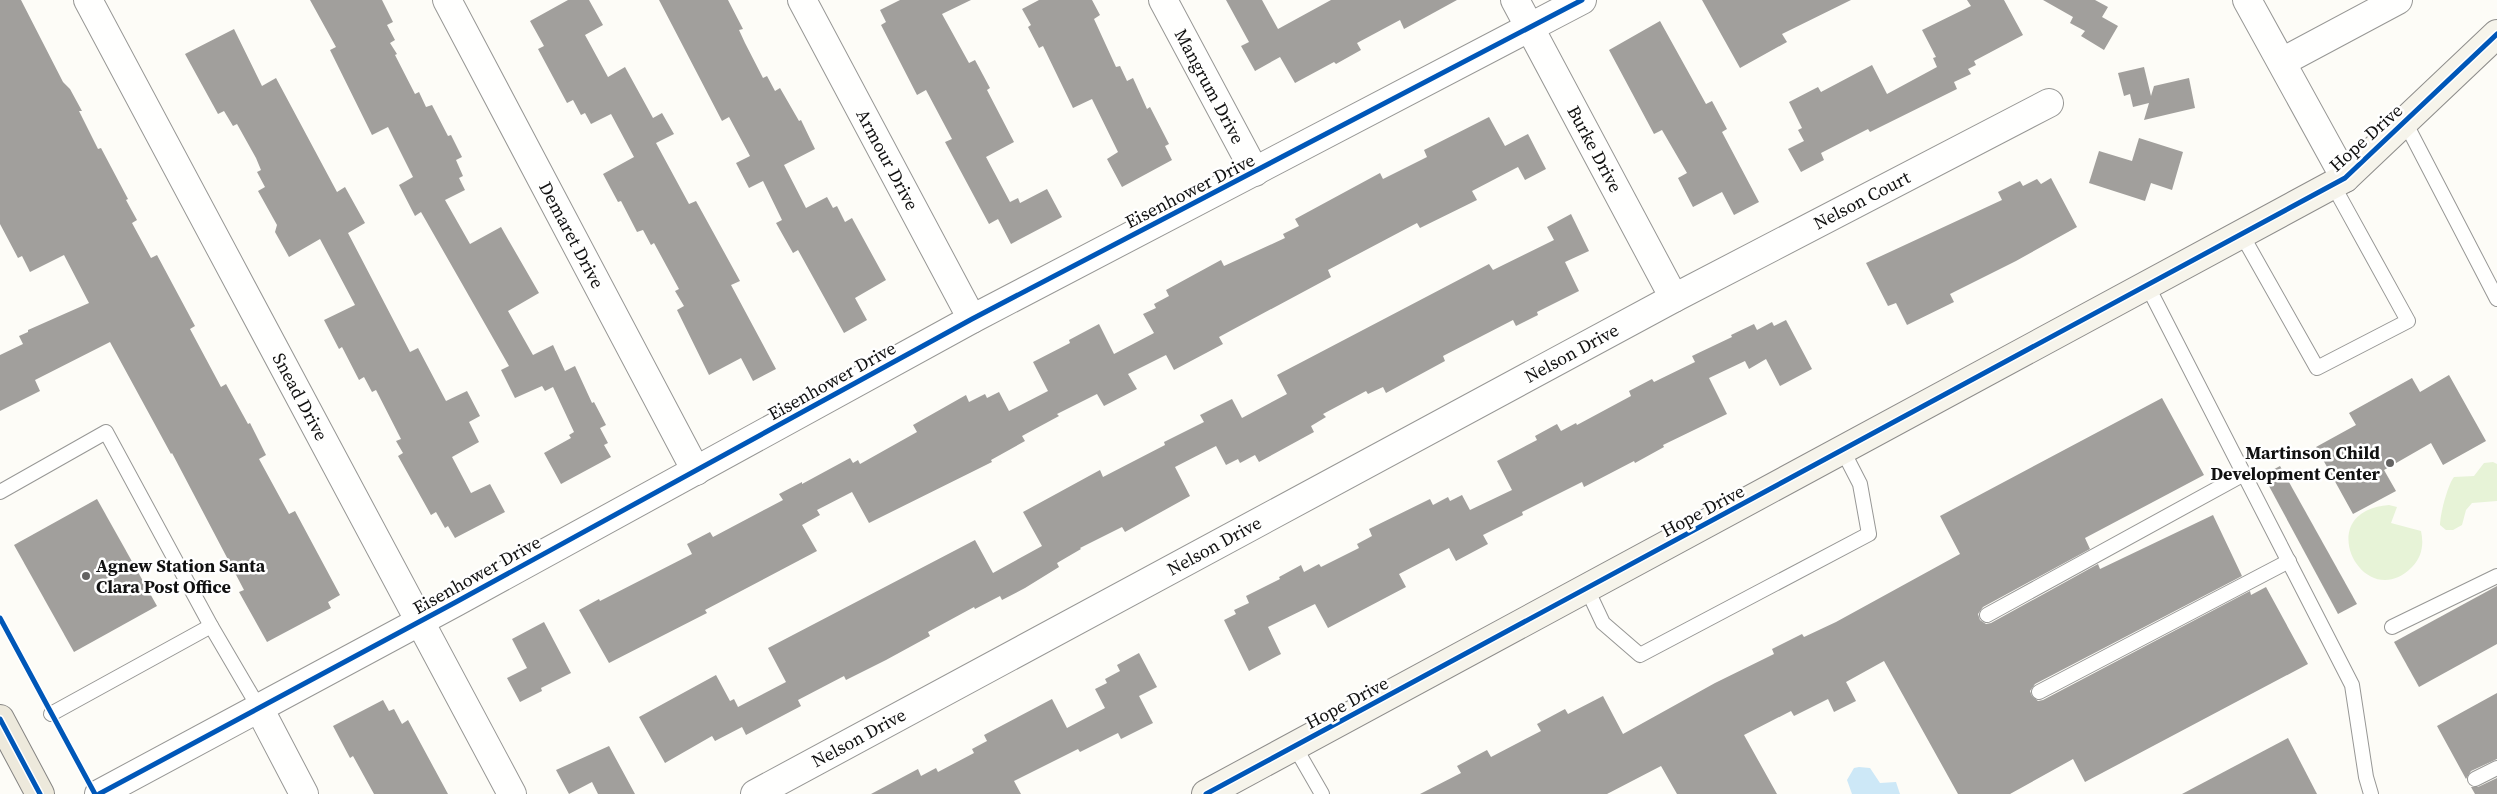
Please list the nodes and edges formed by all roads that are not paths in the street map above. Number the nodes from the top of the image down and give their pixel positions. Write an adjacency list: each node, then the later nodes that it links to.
1 (88, 0): 29 (street, Snead Drive)
2 (447, 0): 22 (street, Demaret Drive)
3 (802, 0): 20 (street, Armour Drive)
4 (1163, 0): 14 (street, Mangrum Drive)
5 (1515, 0): 9 (street, Burke Drive)
6 (1582, 0): 9 (street, Eisenhower Drive)
7 (2247, 0): 11 (street)
8 (2398, 0): 11 (street)
9 (1530, 28): 14 (street, Eisenhower Drive); 18 (street, Burke Drive)
10 (2497, 34): 13 (street, Hope Drive)
11 (2282, 62): 15 (street)
12 (2049, 103): 18 (street, Nelson Court)
13 (2405, 122): 15 (street, Hope Drive); 19 (lane)
14 (1255, 172): 20 (street, Eisenhower Drive)
15 (2339, 182): 16 (street, Hope Drive); 16 (lane)
16 (2242, 235): 17 (street, Hope Drive)
17 (2148, 287): 21 (street, Hope Drive); 23 (lane)
18 (1674, 298): 43 (street, Nelson Drive)
19 (2497, 299)
20 (972, 319): 22 (street, Eisenhower Drive)
21 (1843, 451): 27 (street, Hope Drive); 27 (lane)
22 (696, 471): 29 (street, Eisenhower Drive)
23 (2244, 474): 25 (lane); 28 (lane)
24 (0, 492): 30 (lane)
25 (2289, 561): 32 (lane); 46 (lane)
26 (2497, 576): 31 (lane)
27 (1587, 589): 36 (street, Hope Drive)
28 (1987, 615)
29 (420, 622): 33 (street, Eisenhower Drive); 42 (street, Snead Drive)
30 (211, 626): 33 (lane); 34 (lane)
31 (2392, 627)
32 (2039, 692)
33 (259, 708): 40 (street, Eisenhower Drive); 41 (street)
34 (51, 714)
35 (0, 719): 39 (main road)
36 (1295, 747): 44 (street, Hope Drive); 45 (lane)
37 (2497, 768): 38 (lane)
38 (2475, 779)
39 (40, 794)
40 (99, 794)
41 (304, 794)
42 (512, 794)
43 (755, 794)
44 (1206, 794)
45 (1322, 794)
46 (2371, 794)

